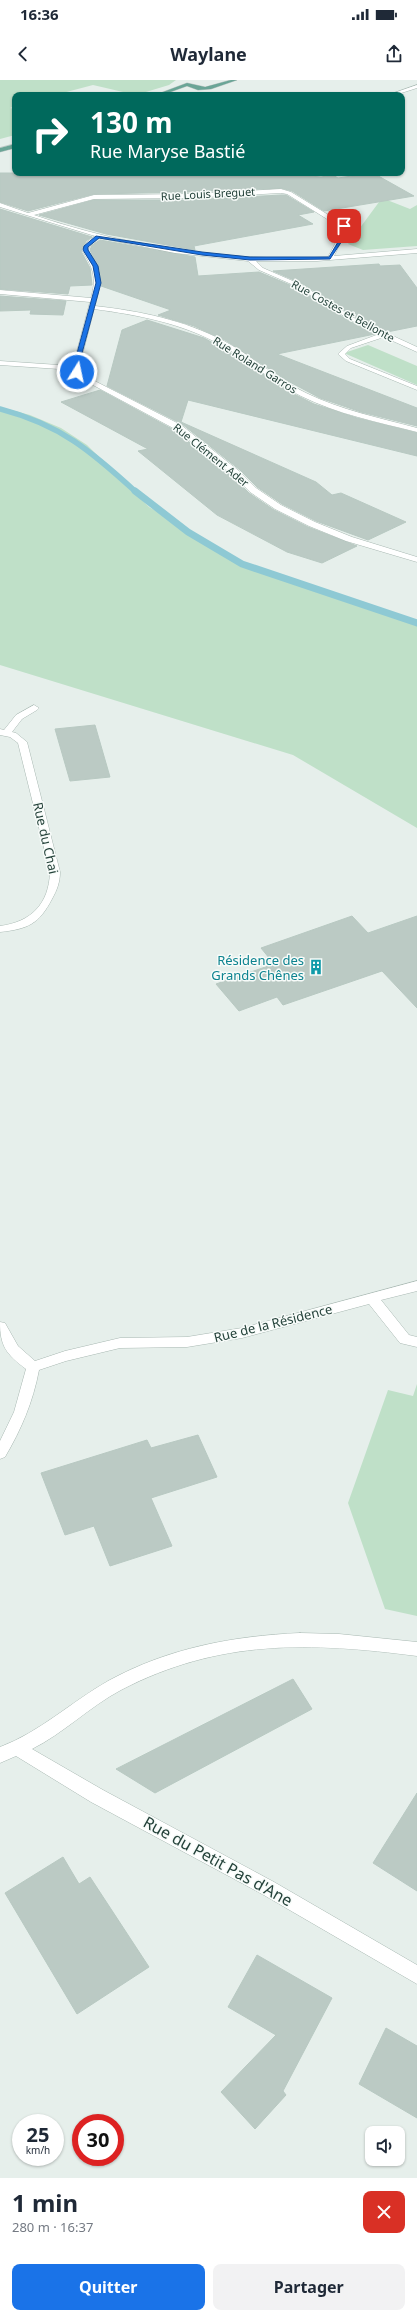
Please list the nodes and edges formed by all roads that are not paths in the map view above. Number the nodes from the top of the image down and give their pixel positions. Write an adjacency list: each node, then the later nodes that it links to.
1 (235, 80): 4 (main road)
2 (188, 82): 4 (main road); 5 (main road)
3 (417, 86): 7 (street)
4 (204, 88): 6 (main road)
5 (164, 92)
6 (189, 92)
7 (399, 92)
8 (12, 143): 9 (main road)
9 (0, 146)
10 (12, 147): 11 (main road)
11 (0, 150)
12 (0, 204): 13 (street)
13 (27, 215): 14 (street); 16 (street, Rue Louis Breguet)
14 (98, 237): 17 (street); 19 (street)
15 (417, 251): 16 (street)
16 (330, 258): 17 (street)
17 (250, 259): 20 (street, Rue Costes et Bellonte)
18 (0, 292): 19 (street, Rue Roland Garros)
19 (92, 304): 23 (street); 25 (street, Rue Roland Garros)
20 (383, 335): 21 (street, Rue Costes et Bellonte); 24 (street)
21 (417, 350)
22 (0, 363): 23 (street)
23 (76, 368): 26 (street, Rue Clément Ader)
24 (417, 388)
25 (417, 430)
26 (417, 560)
27 (34, 708): 28 (street)
28 (3, 732): 29 (street, Rue du Chai)
29 (0, 929)
30 (417, 1286): 31 (street, Rue de la Résidence)
31 (372, 1298): 33 (street); 34 (street, Rue de la Résidence)
32 (0, 1327): 34 (street)
33 (417, 1342)
34 (33, 1367): 35 (street)
35 (0, 1453)
36 (417, 1648): 37 (street)
37 (18, 1749): 38 (street); 39 (street, Rue du Petit Pas d'Ane)
38 (0, 1755)
39 (417, 1975)

